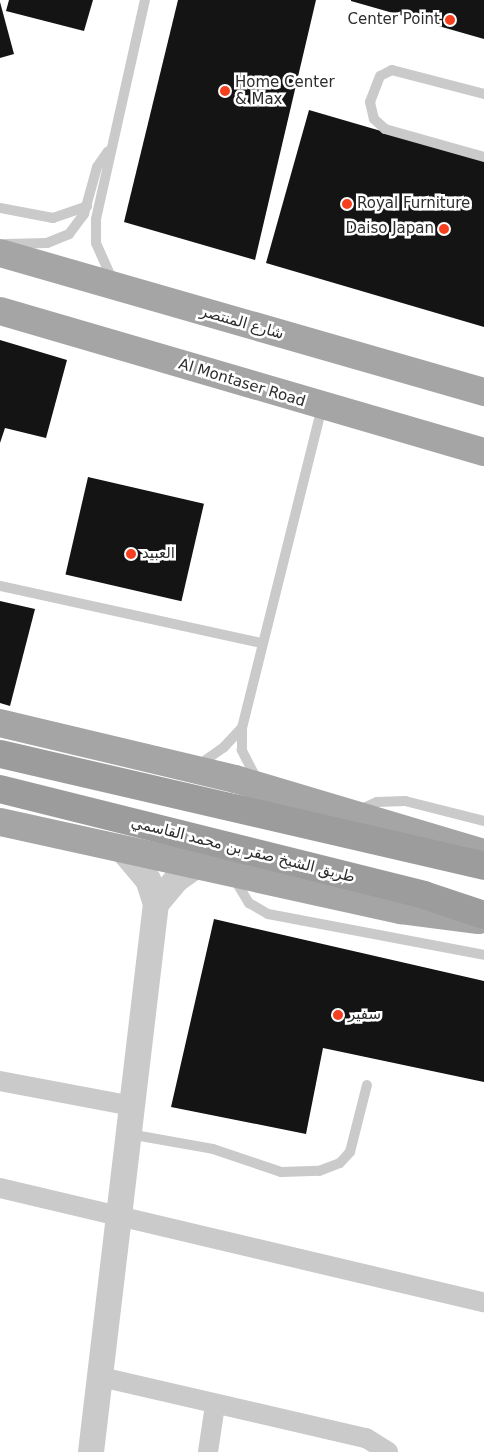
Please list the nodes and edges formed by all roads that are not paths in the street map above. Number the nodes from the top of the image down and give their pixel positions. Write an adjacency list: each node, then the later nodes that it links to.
1 (145, 0): 3 (lane)
2 (484, 94): 4 (lane)
3 (108, 151): 5 (lane); 9 (lane)
4 (484, 157)
5 (87, 206): 6 (lane); 7 (lane)
6 (0, 208)
7 (0, 244)
8 (0, 253): 9 (main road, شارع المنتصر)
9 (118, 288): 11 (main road, شارع المنتصر)
10 (0, 310): 12 (main road, Al Montaser Road)
11 (484, 392)
12 (322, 407): 13 (main road, Al Montaser Road); 15 (lane)
13 (484, 452)
14 (0, 586): 15 (lane)
15 (262, 643): 17 (lane)
16 (0, 723): 19 (main road)
17 (242, 728): 19 (lane); 20 (lane)
18 (0, 754): 27 (highway)
19 (191, 769): 20 (main road)
20 (266, 788): 22 (main road)
21 (0, 790): 31 (highway, طريق الشيخ صقر بن محمد القاسمي)
22 (352, 814): 23 (lane); 26 (main road)
23 (484, 821)
24 (0, 822): 25 (main road)
25 (124, 851): 28 (main road); 30 (street)
26 (484, 853)
27 (484, 866)
28 (194, 867): 29 (main road); 30 (street)
29 (232, 874): 32 (main road); 33 (lane)
30 (156, 904): 36 (street)
31 (484, 915)
32 (484, 921)
33 (484, 955)
34 (0, 1081): 36 (street)
35 (366, 1085): 37 (lane)
36 (132, 1106): 37 (street)
37 (128, 1134): 39 (street)
38 (0, 1188): 39 (street)
39 (118, 1218): 40 (street); 41 (street)
40 (484, 1302)
41 (101, 1377): 42 (street); 43 (street)
42 (215, 1405): 44 (street); 45 (street)
43 (91, 1452)
44 (208, 1452)
45 (388, 1452)

